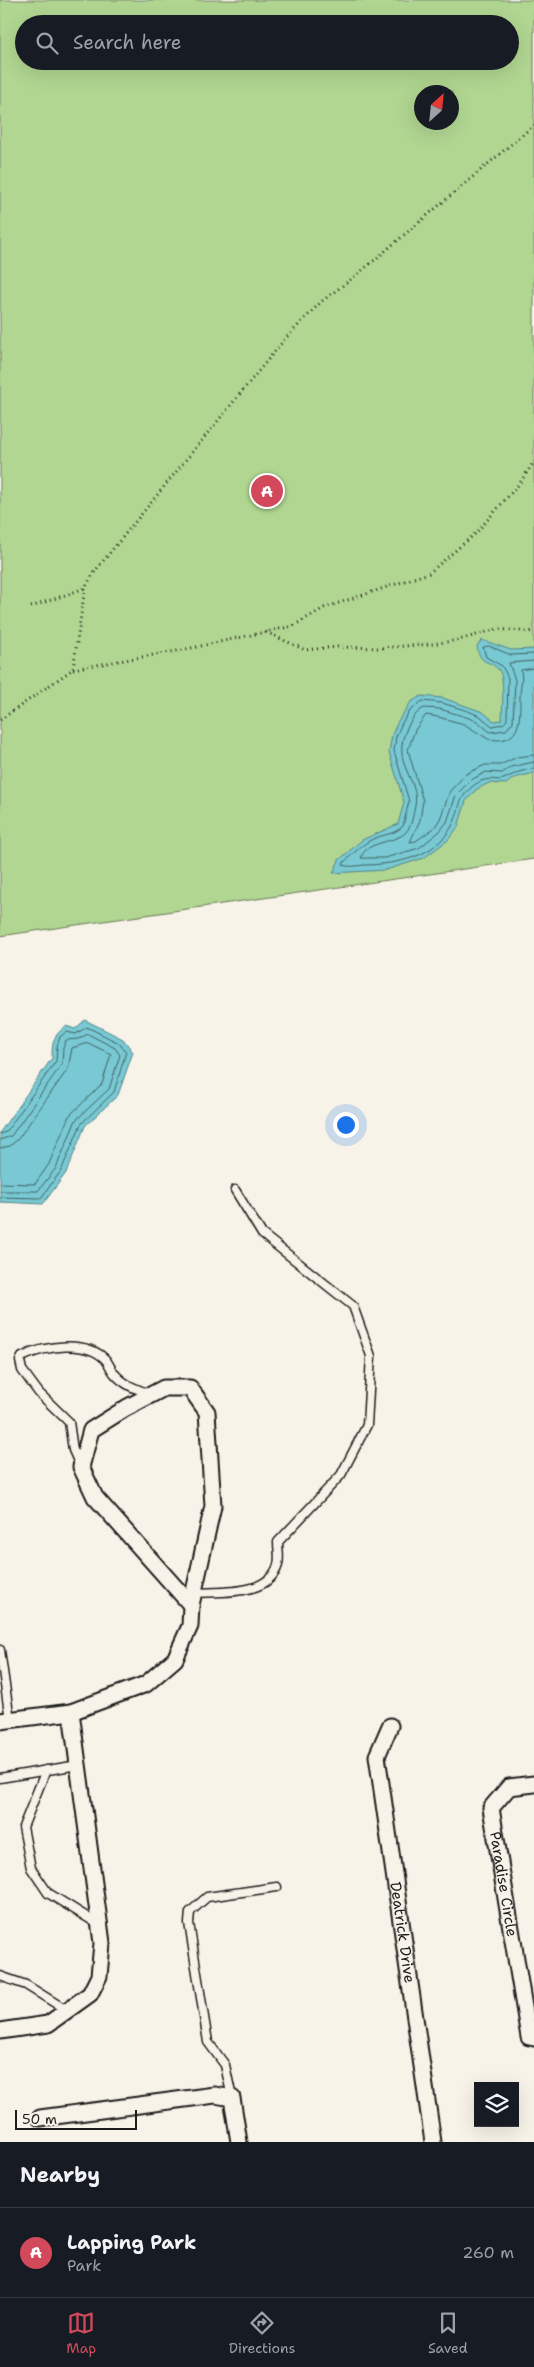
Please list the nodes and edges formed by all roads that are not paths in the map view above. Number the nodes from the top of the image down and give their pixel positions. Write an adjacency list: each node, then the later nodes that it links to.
1 (235, 1190): 4 (lane)
2 (152, 1394): 3 (street); 3 (lane); 4 (street)
3 (80, 1467): 4 (street)
4 (192, 1599): 7 (street)
5 (0, 1650): 6 (lane)
6 (1, 1663): 8 (lane)
7 (71, 1712): 8 (street); 10 (street)
8 (5, 1720)
9 (390, 1726): 23 (street, Deatrick Drive)
10 (78, 1765): 11 (lane); 15 (street)
11 (46, 1770): 12 (lane); 15 (lane)
12 (0, 1778)
13 (534, 1784): 19 (street, Paradise Circle)
14 (278, 1887): 20 (lane)
15 (100, 1925): 17 (street)
16 (0, 1976): 17 (lane)
17 (68, 2011): 18 (street)
18 (0, 2031)
19 (534, 2038)
20 (232, 2098): 21 (street); 22 (street)
21 (40, 2118)
22 (239, 2142)
23 (433, 2142)

